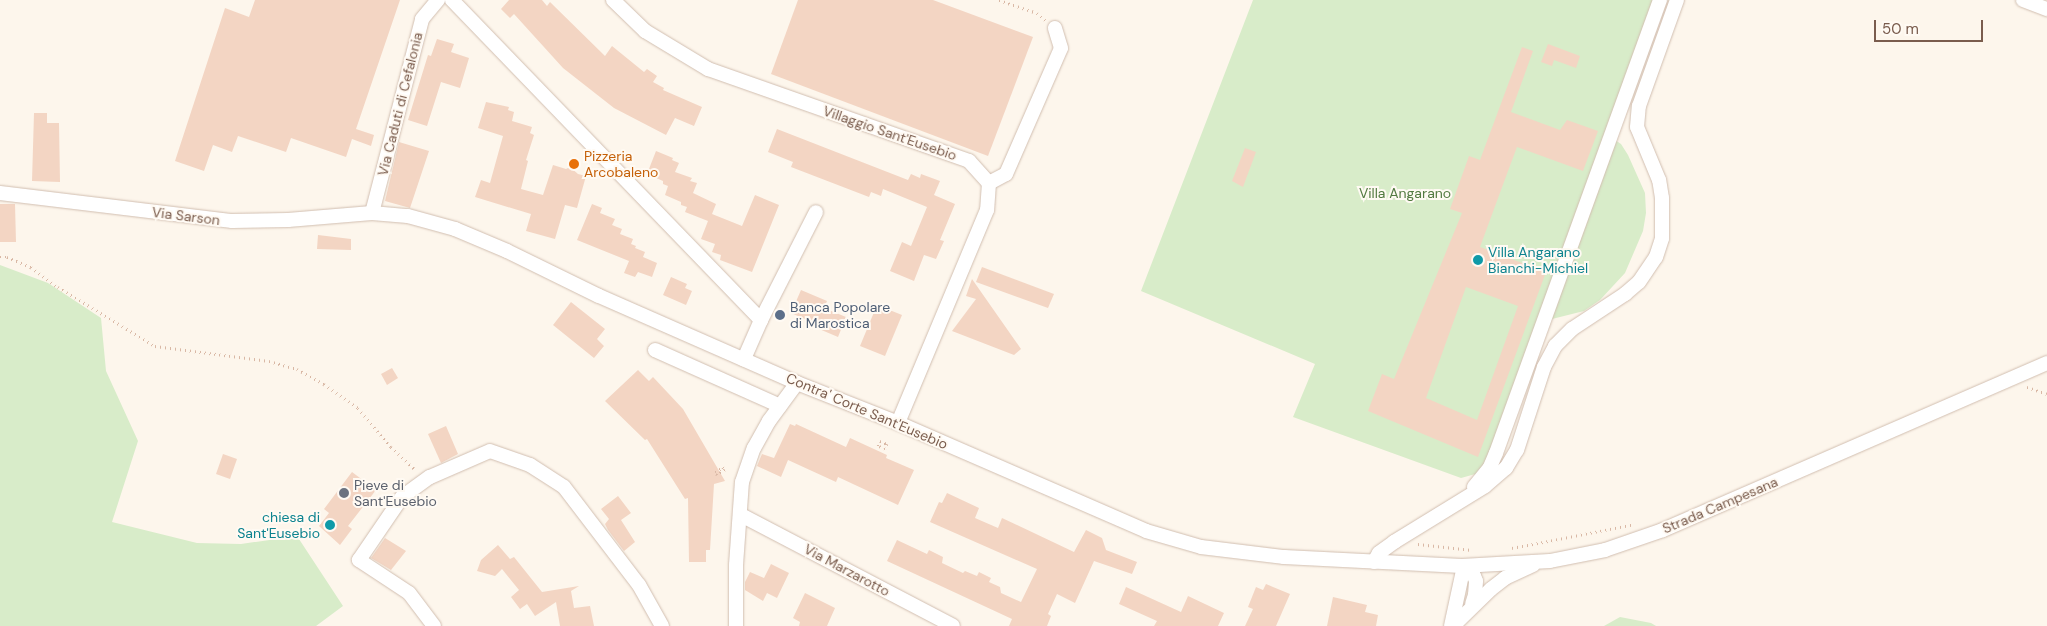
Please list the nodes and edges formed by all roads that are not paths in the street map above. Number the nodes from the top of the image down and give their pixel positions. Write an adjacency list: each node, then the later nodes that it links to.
1 (438, 0): 12 (street, Via Caduti di Cefalonia)
2 (452, 0): 13 (street)
3 (613, 0): 9 (street, Villaggio Sant'Eusebio)
4 (1660, 0): 20 (street)
5 (1677, 0): 20 (street)
6 (2024, 0): 7 (street)
7 (2047, 9)
8 (1055, 28): 9 (street)
9 (989, 183): 19 (street)
10 (0, 192): 12 (street, Via Sarson)
11 (816, 212): 13 (street)
12 (372, 213): 15 (street, Contra' Corte Sant'Eusebio)
13 (761, 320): 15 (street)
14 (655, 350): 18 (street)
15 (744, 359): 17 (street, Contra' Corte Sant'Eusebio)
16 (2047, 363): 23 (street, Strada Campesana)
17 (797, 383): 18 (street); 19 (street, Contra' Corte Sant'Eusebio)
18 (780, 406): 21 (street)
19 (898, 423): 22 (street, Contra' Corte Sant'Eusebio)
20 (1464, 500): 22 (street)
21 (741, 515): 28 (street); 29 (street, Via Marzarotto)
22 (1374, 562): 24 (street, Strada Campesana)
23 (1544, 562): 24 (street, Strada Campesana); 25 (street)
24 (1464, 566): 25 (street); 30 (street)
25 (1470, 607): 30 (street)
26 (434, 626): 27 (street)
27 (662, 626)
28 (736, 626)
29 (953, 626)
30 (1452, 626)

